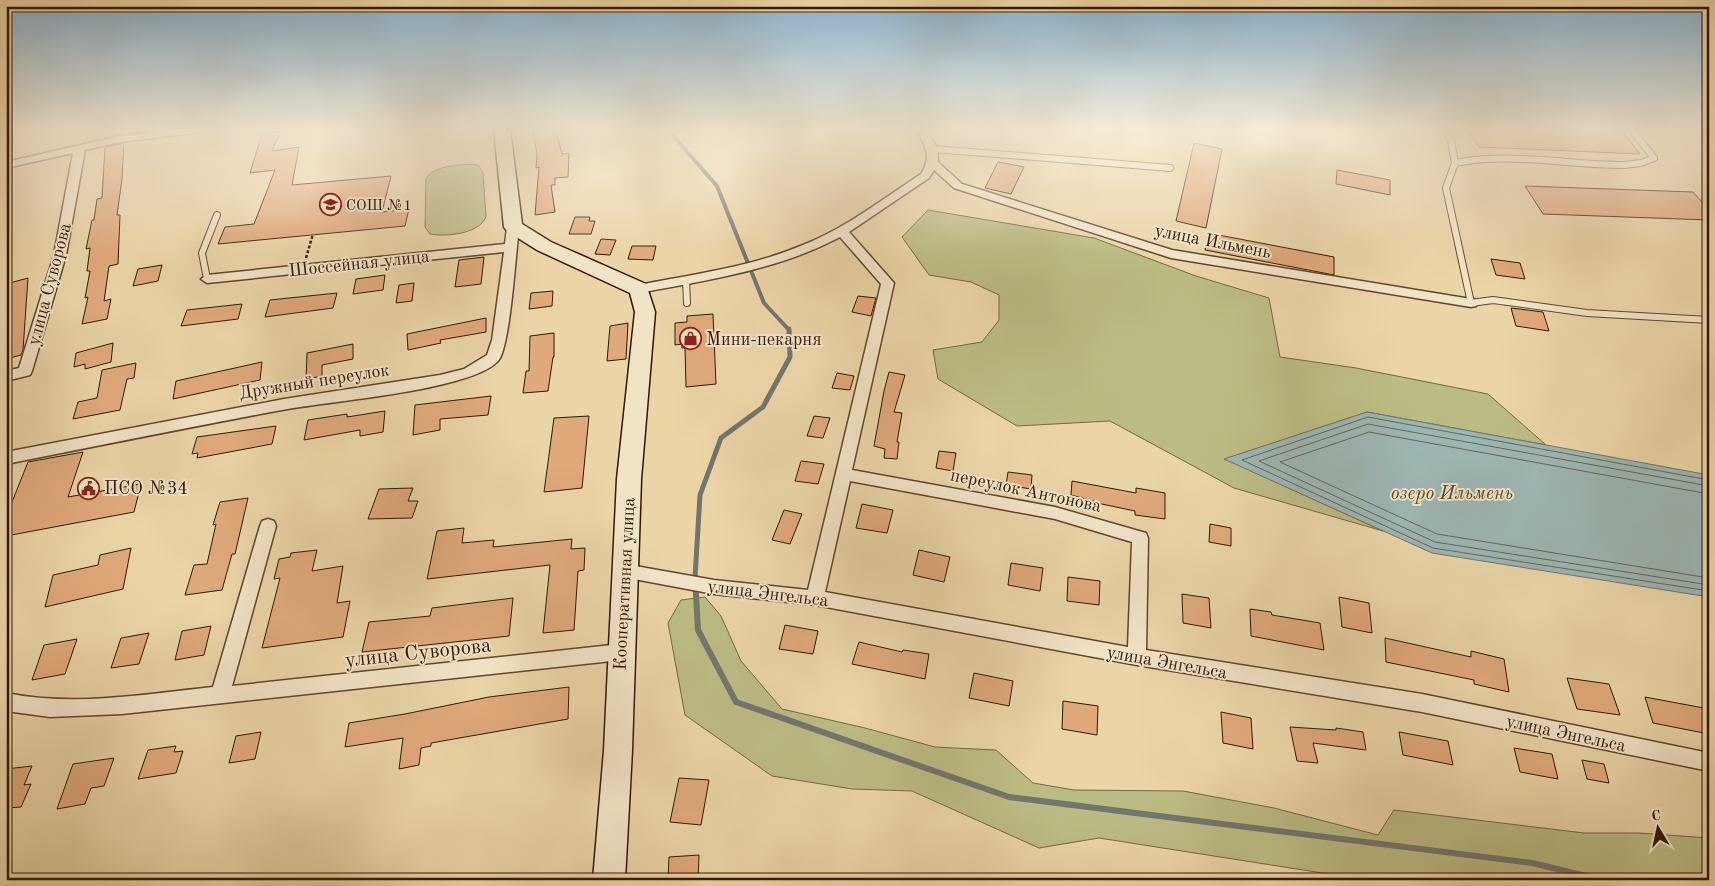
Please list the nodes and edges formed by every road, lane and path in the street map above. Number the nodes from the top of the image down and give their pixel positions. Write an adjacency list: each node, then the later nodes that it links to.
1 (76, 171): 18 (street, улица Суворова)
2 (506, 171): 7 (street)
3 (928, 171): 8 (street)
4 (942, 171): 16 (street, улица Ильмень)
5 (1452, 171): 16 (lane)
6 (217, 215): 12 (lane)
7 (513, 227): 10 (street, Дружный переулок); 14 (street)
8 (842, 231): 13 (street); 20 (street)
9 (313, 234): 11 (path)
10 (510, 248): 11 (street, Шоссейная улица); 19 (street, Дружный переулок)
11 (302, 269): 12 (street, Шоссейная улица)
12 (207, 279)
13 (686, 280): 14 (street); 15 (lane)
14 (639, 289): 22 (street, Кооперативная улица)
15 (687, 303)
16 (1471, 303): 17 (lane)
17 (1709, 320)
18 (6, 376)
19 (6, 458)
20 (843, 474): 23 (street); 25 (street, переулок Антонова)
21 (268, 526): 26 (street)
22 (624, 571): 23 (street, улица Энгельса); 24 (street, Кооперативная улица)
23 (815, 598): 25 (street, улица Энгельса)
24 (621, 652): 26 (street, улица Суворова); 29 (street, Кооперативная улица)
25 (1136, 657): 28 (street, улица Энгельса)
26 (220, 695): 27 (street, улица Суворова)
27 (6, 702)
28 (1709, 762)
29 (609, 880)

